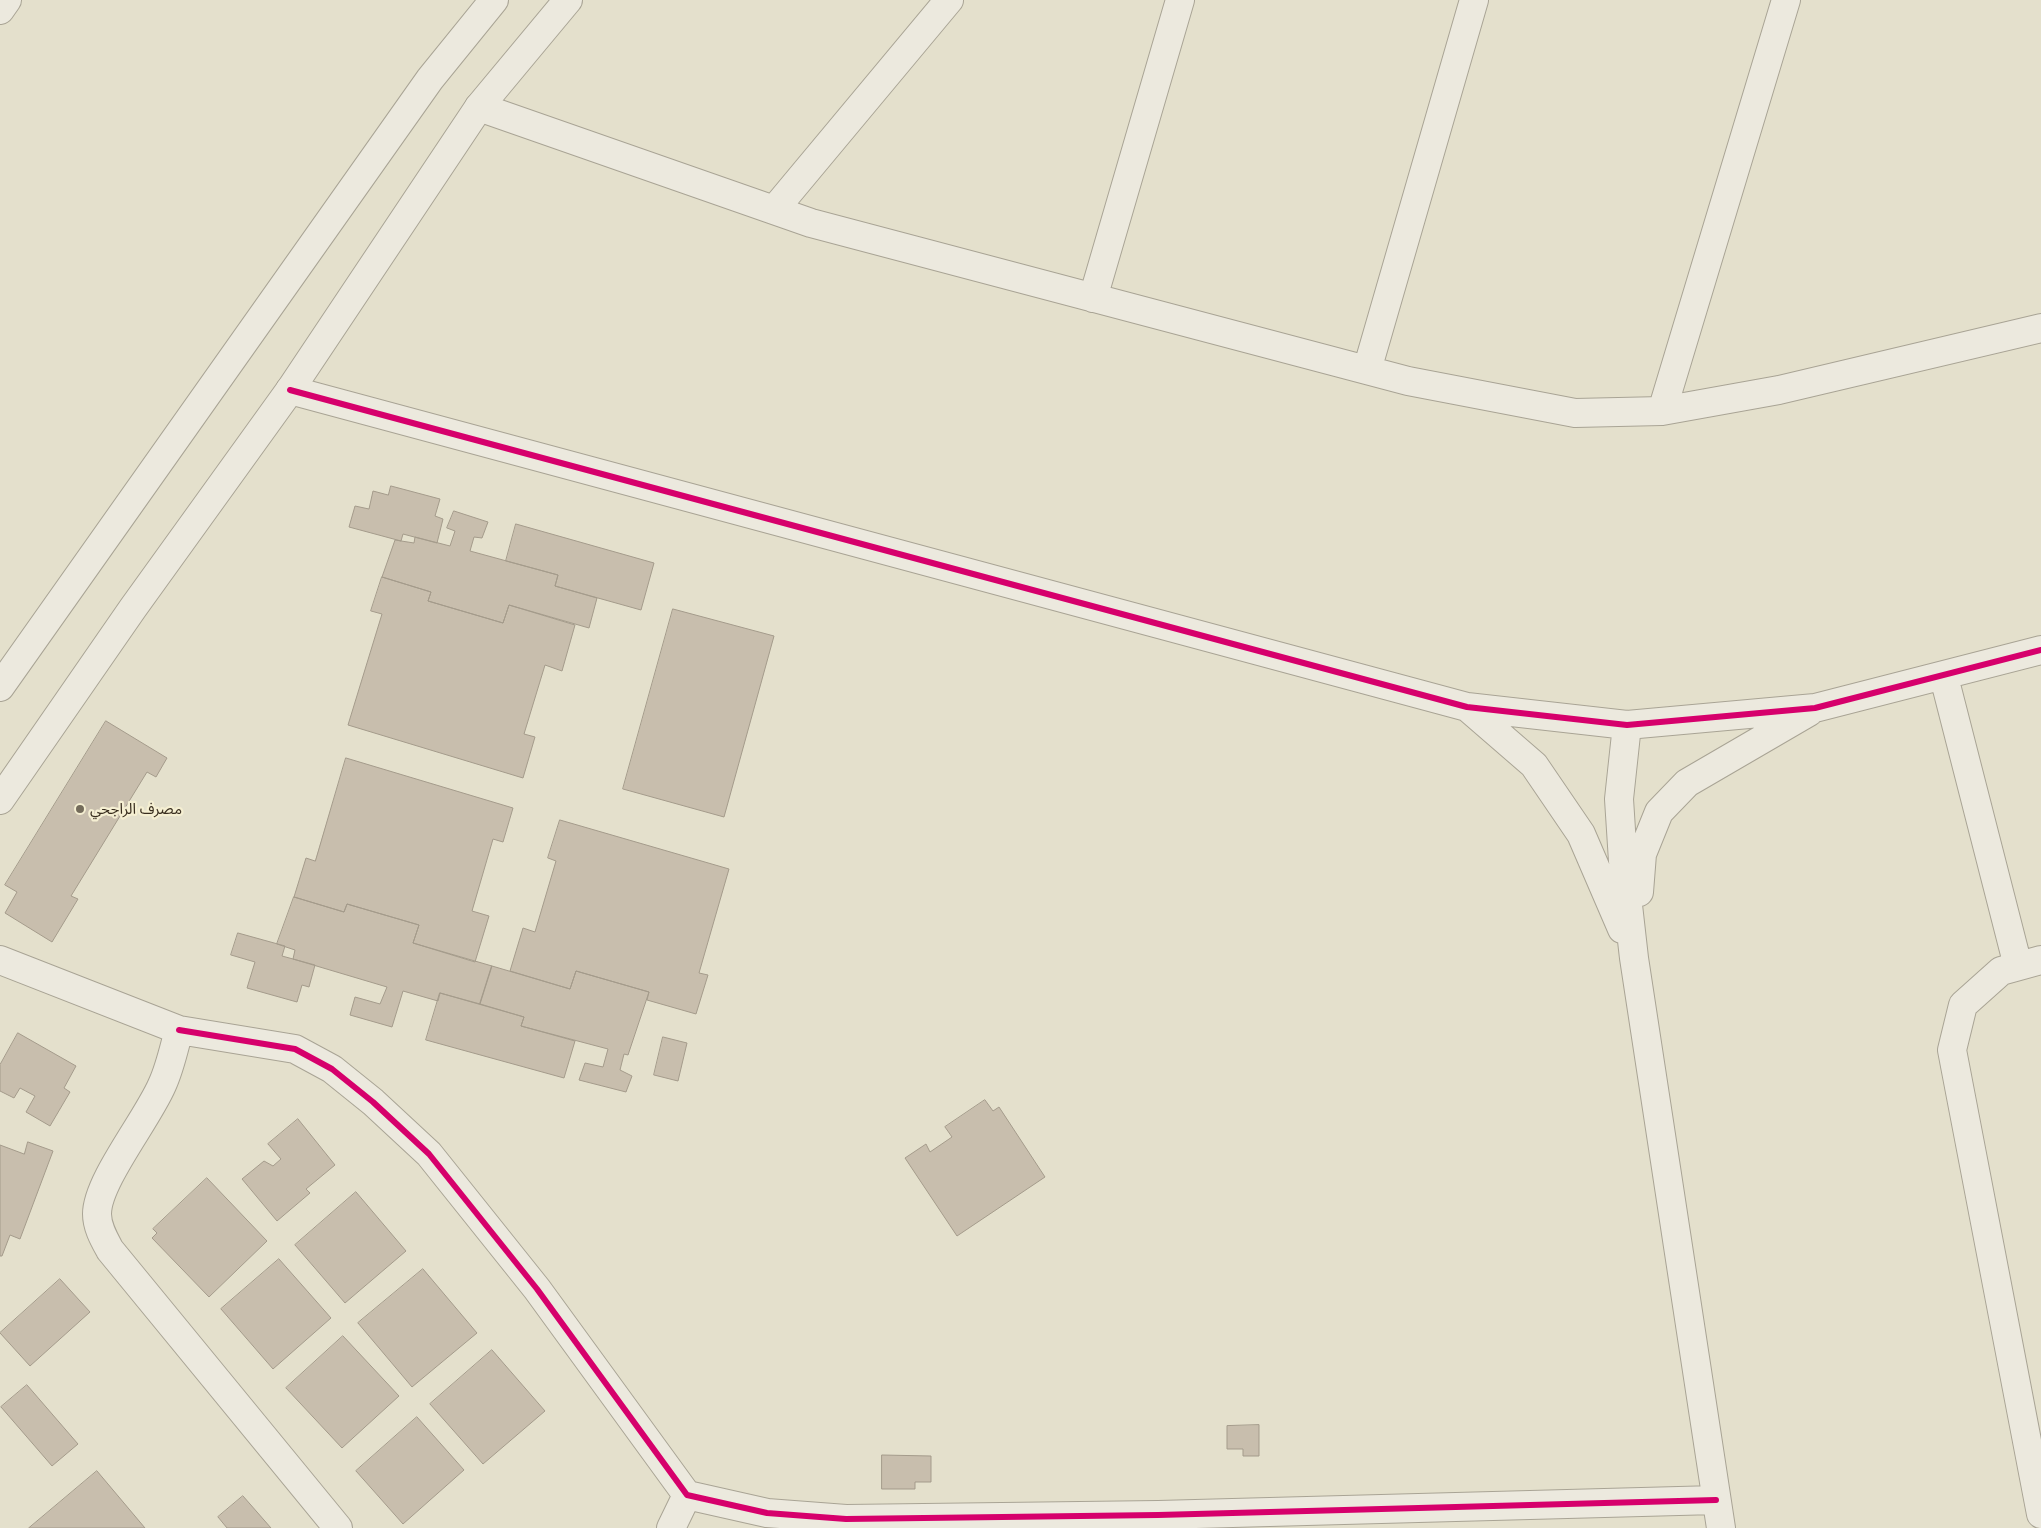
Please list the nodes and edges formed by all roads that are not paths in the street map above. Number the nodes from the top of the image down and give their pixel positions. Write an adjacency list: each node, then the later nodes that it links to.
1 (7, 0): 8 (street)
2 (494, 0): 17 (street)
3 (568, 0): 9 (street)
4 (949, 0): 10 (street)
5 (1180, 0): 11 (street)
6 (1474, 0): 13 (street)
7 (1786, 0): 15 (street)
8 (0, 10)
9 (479, 108): 10 (street); 14 (street)
10 (774, 210): 11 (street)
11 (1093, 298): 13 (street)
12 (2041, 328): 15 (street)
13 (1367, 370): 15 (street)
14 (290, 390): 20 (street); 23 (street)
15 (1662, 411)
16 (2041, 650): 18 (street)
17 (8, 661): 19 (street)
18 (1944, 677): 21 (street); 26 (street)
19 (0, 687)
20 (1467, 707): 22 (street); 24 (street)
21 (1815, 708): 22 (street); 24 (street)
22 (1627, 725): 24 (street)
23 (0, 800)
24 (1634, 958): 29 (street)
25 (0, 960): 27 (street)
26 (2030, 963): 30 (street)
27 (180, 1030): 28 (street); 31 (street)
28 (687, 1495): 29 (street); 32 (street)
29 (1716, 1500): 33 (street)
30 (2041, 1514)
31 (338, 1528)
32 (671, 1528)
33 (1721, 1528)

